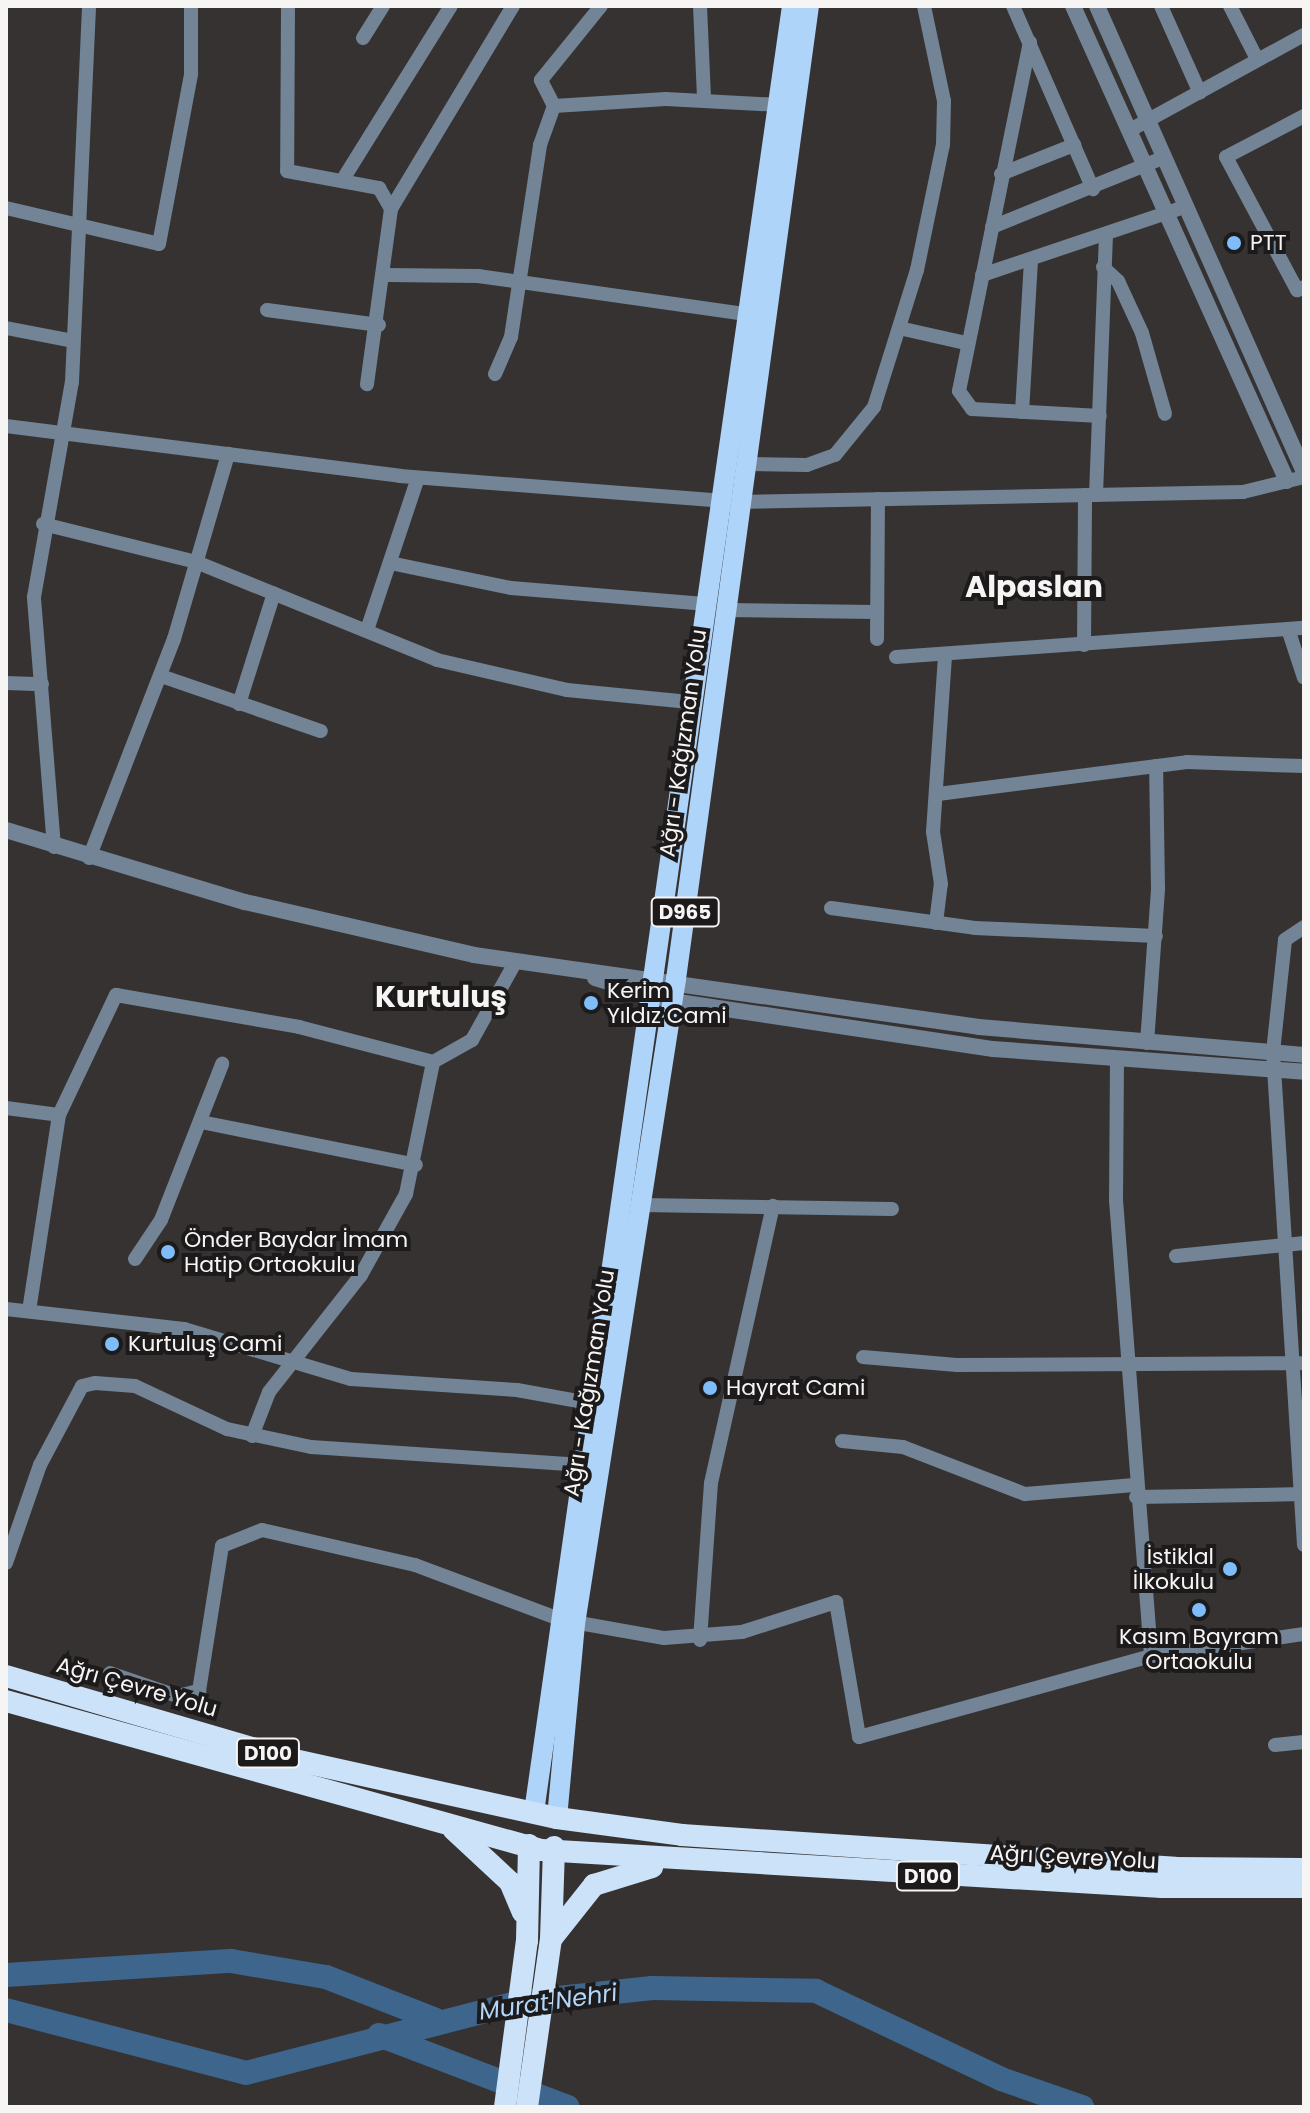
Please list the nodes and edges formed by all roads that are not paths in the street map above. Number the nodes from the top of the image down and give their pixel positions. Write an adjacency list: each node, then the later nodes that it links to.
1 (89, 6): 35 (street)
2 (191, 6): 35 (street)
3 (288, 6): 30 (street)
4 (383, 6): 18 (street)
5 (451, 6): 30 (street)
6 (513, 6): 33 (street)
7 (601, 6): 24 (street)
8 (700, 6): 22 (street)
9 (792, 6): 23 (main road, Ağrı - Kağızman Yolu / D965)
10 (809, 6): 59 (main road, Ağrı - Kağızman Yolu / D965)
11 (924, 6): 48 (street)
12 (1013, 6): 19 (street)
13 (1073, 6): 26 (street)
14 (1097, 6): 26 (street)
15 (1161, 6): 21 (street)
16 (1230, 6): 20 (street)
17 (1304, 35): 20 (street)
18 (363, 38)
19 (1030, 42): 27 (street); 29 (street)
20 (1257, 59): 21 (street)
21 (1200, 93): 26 (street)
22 (704, 99): 23 (street); 24 (street)
23 (781, 105): 45 (main road, Ağrı - Kağızman Yolu / D965)
24 (554, 106): 42 (street)
25 (1304, 116): 43 (street)
26 (1139, 125): 28 (street)
27 (1074, 145): 29 (street); 31 (street)
28 (1156, 161): 31 (street); 34 (street)
29 (1001, 174): 36 (street)
30 (345, 176): 33 (street)
31 (1093, 189): 36 (street)
32 (6, 208): 35 (street)
33 (391, 209): 40 (street)
34 (1177, 210): 37 (street); 60 (street)
35 (78, 224): 49 (street)
36 (992, 227): 41 (street)
37 (1106, 235): 38 (street); 39 (street)
38 (1031, 259): 41 (street); 53 (street)
39 (1103, 267): 54 (street); 55 (street)
40 (387, 275): 42 (street); 46 (street)
41 (982, 275): 50 (street)
42 (517, 282): 45 (street); 51 (street)
43 (1304, 287)
44 (267, 310): 46 (street)
45 (751, 315): 64 (main road, Ağrı - Kağızman Yolu / D965)
46 (379, 325): 52 (street)
47 (6, 328): 49 (street)
48 (899, 328): 50 (street); 59 (street)
49 (73, 341): 57 (street)
50 (966, 343): 53 (street)
51 (495, 374)
52 (367, 384)
53 (1022, 412): 55 (street)
54 (1165, 414)
55 (1100, 416): 62 (street)
56 (6, 426): 57 (street)
57 (62, 432): 58 (street); 65 (street)
58 (228, 454): 61 (street); 66 (street)
59 (744, 464): 64 (main road, Ağrı - Kağızman Yolu / D965)
60 (1298, 477): 62 (street)
61 (418, 478): 64 (street); 67 (street)
62 (1090, 495): 63 (street); 75 (street)
63 (878, 499): 64 (street); 71 (street)
64 (728, 502): 69 (main road, Ağrı - Kağızman Yolu / D965); 70 (main road, Ağrı - Kağızman Yolu / D965)
65 (43, 524): 66 (street); 81 (street)
66 (196, 562): 68 (street); 78 (street)
67 (395, 564): 69 (street); 72 (street)
68 (274, 593): 72 (street); 83 (street)
69 (704, 604): 82 (main road, Ağrı - Kağızman Yolu / D965)
70 (726, 610): 71 (street); 96 (main road, Ağrı - Kağızman Yolu / D965)
71 (876, 612): 74 (street)
72 (367, 630): 82 (street)
73 (1297, 630): 75 (street); 79 (street)
74 (877, 639)
75 (1084, 645): 76 (street)
76 (945, 656): 77 (street); 87 (street)
77 (896, 657)
78 (161, 676): 83 (street); 90 (street)
79 (1304, 678)
80 (6, 683): 81 (street)
81 (42, 684): 89 (street)
82 (689, 702): 97 (main road, Ağrı - Kağızman Yolu / D965)
83 (239, 704): 84 (street)
84 (321, 731)
85 (1156, 766): 86 (street); 87 (street); 94 (street)
86 (1304, 766)
87 (938, 794): 92 (street)
88 (6, 830): 89 (street)
89 (54, 847): 90 (street)
90 (89, 858): 95 (street)
91 (831, 908): 92 (street)
92 (936, 923): 94 (street)
93 (1304, 927): 100 (street)
94 (1156, 936): 99 (street)
95 (516, 961): 97 (street); 103 (street)
96 (676, 979): 97 (street); 98 (main road, Ağrı - Kağızman Yolu / D965); 99 (street)
97 (648, 985): 98 (street); 124 (main road, Ağrı - Kağızman Yolu / D965)
98 (672, 1001): 102 (street); 111 (main road, Ağrı - Kağızman Yolu / D965)
99 (1147, 1043): 100 (street)
100 (1273, 1052): 101 (street); 105 (street)
101 (1304, 1055)
102 (1117, 1059): 105 (street); 122 (street)
103 (433, 1062): 108 (street); 110 (street)
104 (222, 1064): 109 (street)
105 (1273, 1070): 106 (street); 114 (street)
106 (1304, 1072)
107 (6, 1108): 108 (street)
108 (59, 1115): 119 (street)
109 (201, 1122): 110 (street); 117 (street)
110 (416, 1165): 123 (street)
111 (642, 1205): 112 (street); 132 (main road, Ağrı - Kağızman Yolu / D965)
112 (773, 1206): 113 (street); 134 (street)
113 (892, 1209)
114 (1282, 1243): 115 (street); 116 (street); 121 (street)
115 (1304, 1243)
116 (1176, 1256)
117 (135, 1259)
118 (6, 1309): 119 (street)
119 (29, 1311): 123 (street)
120 (863, 1357): 122 (street)
121 (1296, 1363): 122 (street); 129 (street)
122 (1125, 1365): 128 (street)
123 (289, 1366): 124 (street); 125 (street)
124 (594, 1404): 127 (main road, Ağrı - Kağızman Yolu / D965)
125 (252, 1436): 127 (street); 131 (street)
126 (842, 1441): 128 (street)
127 (582, 1465): 132 (main road, Ağrı - Kağızman Yolu / D965)
128 (1136, 1491): 129 (street); 135 (street)
129 (1301, 1494): 130 (street)
130 (1304, 1545)
131 (6, 1563)
132 (569, 1622): 134 (street); 136 (street); 141 (main road, Ağrı - Kağızman Yolu / D965); 142 (main road, Ağrı - Kağızman Yolu / D965)
133 (1304, 1634): 135 (street)
134 (700, 1640): 135 (street)
135 (1151, 1656)
136 (110, 1673)
137 (6, 1676): 141 (highway, Ağrı Çevre Yolu / D100)
138 (6, 1701): 143 (highway, Ağrı Çevre Yolu / D100)
139 (1304, 1742): 140 (street)
140 (1275, 1745)
141 (534, 1812): 142 (highway, Ağrı Çevre Yolu / D100); 144 (highway)
142 (557, 1818): 145 (highway); 147 (highway, Ağrı Çevre Yolu / D100)
143 (454, 1829): 144 (highway, Ağrı Çevre Yolu / D100); 150 (highway)
144 (529, 1845): 145 (highway, Ağrı Çevre Yolu / D100); 150 (highway)
145 (554, 1847): 146 (highway, Ağrı Çevre Yolu / D100); 149 (highway)
146 (679, 1863): 148 (highway, Ağrı Çevre Yolu / D100); 149 (highway)
147 (1304, 1869)
148 (1304, 1887)
149 (551, 1939): 152 (highway)
150 (527, 1941): 151 (highway)
151 (505, 2107)
152 (527, 2107)

